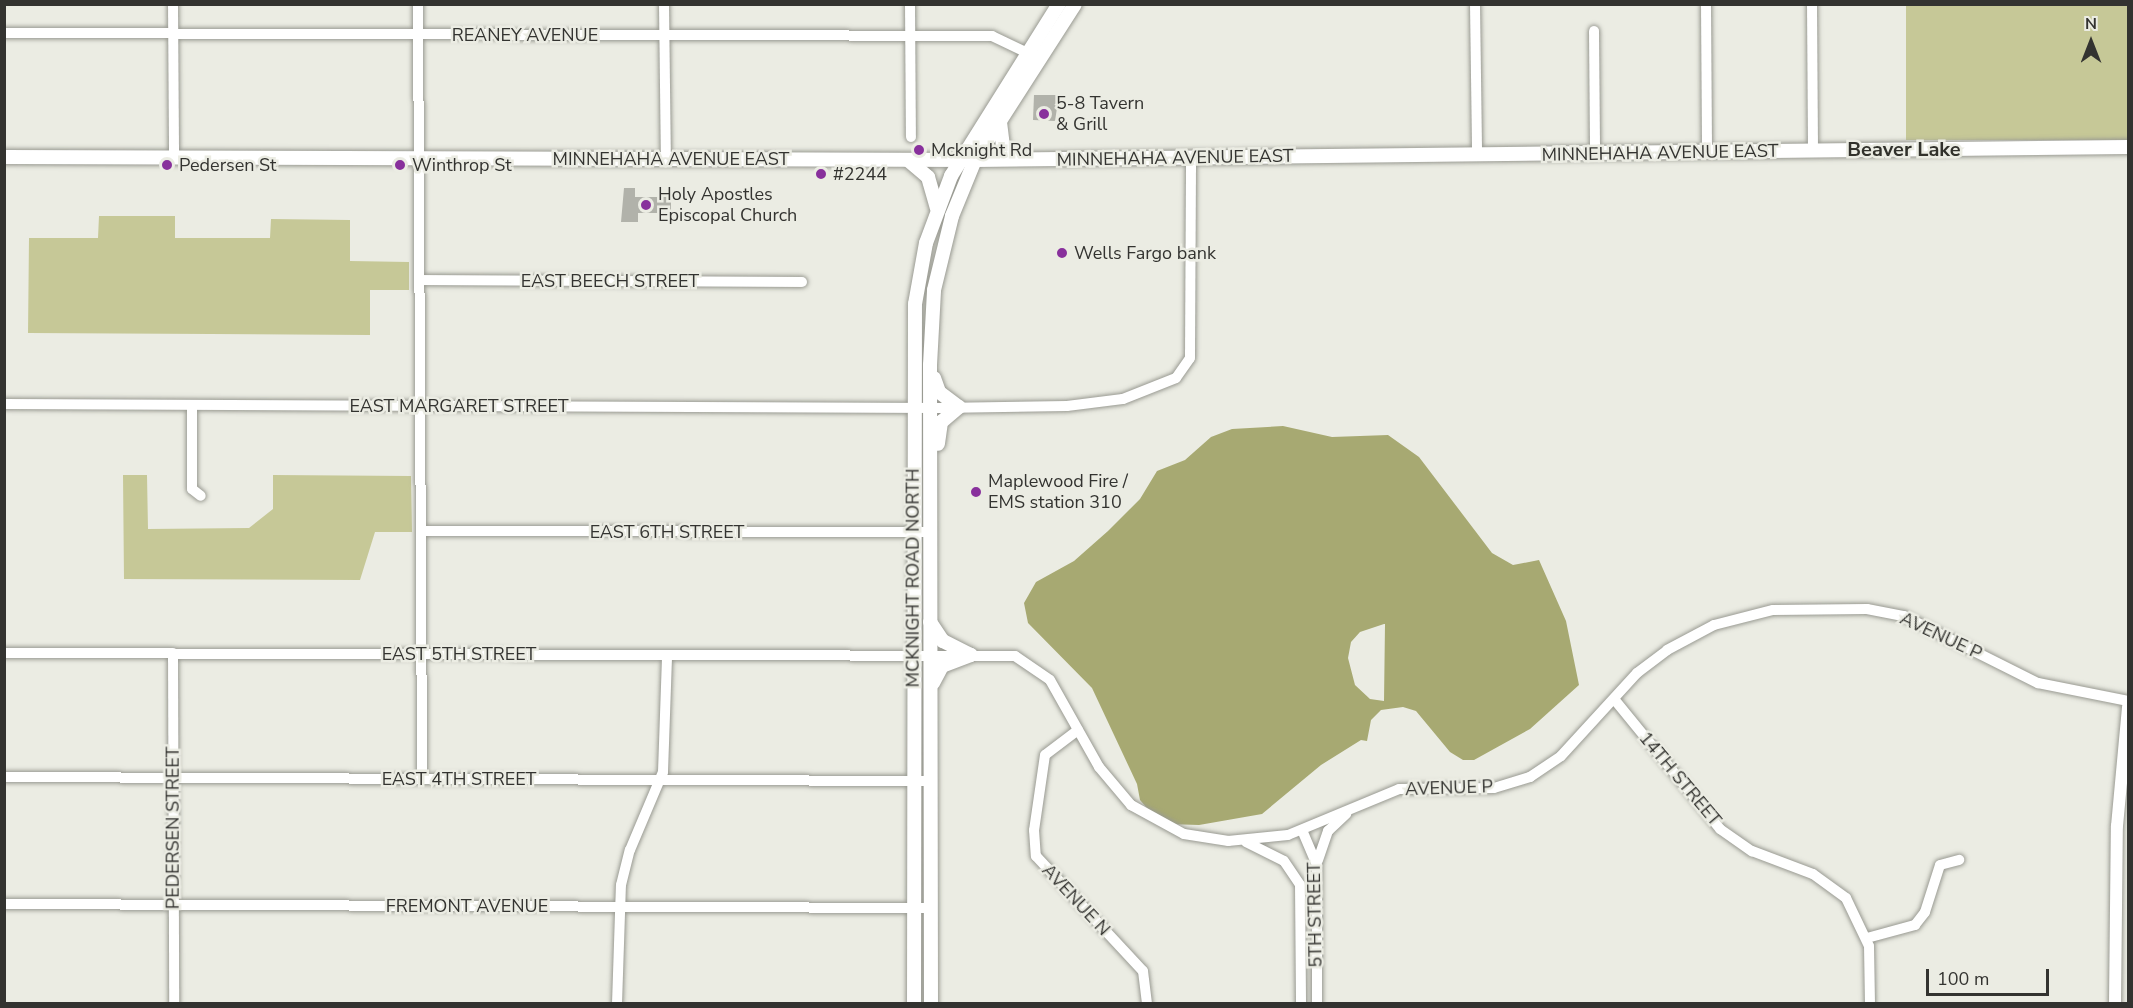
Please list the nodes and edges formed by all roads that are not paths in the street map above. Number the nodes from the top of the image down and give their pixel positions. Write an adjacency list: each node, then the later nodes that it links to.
1 (173, 4): 12 (street)
2 (418, 4): 13 (street)
3 (664, 4): 15 (street)
4 (910, 4): 14 (street)
5 (1059, 4): 16 (main road, MCKNIGHT ROAD NORTH)
6 (1076, 4): 17 (main road, MCKNIGHT ROAD NORTH)
7 (1475, 4): 24 (street)
8 (1706, 4): 22 (street)
9 (1812, 4): 21 (street)
10 (1594, 32): 23 (street)
11 (4, 33): 12 (street, REANEY AVENUE)
12 (174, 34): 13 (street, REANEY AVENUE); 26 (street)
13 (418, 34): 15 (street, REANEY AVENUE); 27 (street)
14 (910, 35): 15 (street, REANEY AVENUE); 16 (street, REANEY AVENUE); 19 (street)
15 (664, 36): 30 (street)
16 (1027, 52): 17 (street, REANEY AVENUE); 32 (main road, MCKNIGHT ROAD NORTH)
17 (1040, 60): 18 (main road, MCKNIGHT ROAD NORTH)
18 (1000, 122): 33 (main road, MCKNIGHT ROAD NORTH); 34 (main road)
19 (911, 137)
20 (2128, 147): 21 (main road, MINNEHAHA AVENUE EAST)
21 (1813, 152): 22 (main road, MINNEHAHA AVENUE EAST)
22 (1707, 153): 23 (main road, MINNEHAHA AVENUE EAST)
23 (1594, 154): 24 (main road, MINNEHAHA AVENUE EAST)
24 (1477, 155): 29 (main road, MINNEHAHA AVENUE EAST)
25 (4, 157): 26 (main road, MINNEHAHA AVENUE EAST)
26 (174, 157): 27 (main road, MINNEHAHA AVENUE EAST)
27 (417, 158): 30 (main road, MINNEHAHA AVENUE EAST); 37 (street)
28 (1191, 158): 29 (main road, MINNEHAHA AVENUE EAST); 34 (main road, MINNEHAHA AVENUE EAST); 35 (street, EAST MARGARET STREET)
29 (1207, 158): 35 (street)
30 (666, 159): 31 (main road, MINNEHAHA AVENUE EAST)
31 (907, 159): 32 (main road, MINNEHAHA AVENUE EAST); 36 (main road)
32 (959, 160): 33 (main road, MINNEHAHA AVENUE EAST); 36 (main road, MCKNIGHT ROAD NORTH)
33 (975, 160): 34 (main road, MINNEHAHA AVENUE EAST); 39 (main road, MCKNIGHT ROAD NORTH)
34 (1032, 160)
35 (1191, 177): 44 (street, EAST MARGARET STREET)
36 (937, 211): 43 (main road, MCKNIGHT ROAD NORTH)
37 (419, 280): 38 (street, EAST BEECH STREET); 42 (street)
38 (802, 282)
39 (930, 365): 44 (main road); 45 (main road, MCKNIGHT ROAD NORTH)
40 (4, 404): 41 (street, EAST MARGARET STREET)
41 (192, 405): 42 (street, EAST MARGARET STREET); 47 (street)
42 (420, 406): 43 (street, EAST MARGARET STREET); 48 (street)
43 (913, 407): 45 (street, EAST MARGARET STREET); 49 (main road, MCKNIGHT ROAD NORTH)
44 (959, 407): 45 (street, EAST MARGARET STREET); 46 (main road)
45 (931, 408): 46 (main road, MCKNIGHT ROAD NORTH)
46 (931, 474): 50 (main road, MCKNIGHT ROAD NORTH)
47 (201, 496)
48 (421, 531): 49 (street, EAST 6TH STREET); 54 (street)
49 (913, 532): 50 (street, EAST 6TH STREET); 57 (main road, MCKNIGHT ROAD NORTH)
50 (929, 532): 51 (main road, MCKNIGHT ROAD NORTH)
51 (930, 622): 56 (main road); 58 (main road, MCKNIGHT ROAD NORTH)
52 (4, 653): 53 (street, EAST 5TH STREET)
53 (173, 653): 54 (street, EAST 5TH STREET); 65 (street, PEDERSEN STREET)
54 (422, 654): 55 (street, EAST 5TH STREET); 66 (street)
55 (667, 655): 57 (street, EAST 5TH STREET); 67 (street)
56 (971, 655): 58 (street, AVENUE P); 59 (main road); 63 (street, AVENUE P)
57 (914, 656): 58 (street, EAST 5TH STREET); 68 (main road, MCKNIGHT ROAD NORTH)
58 (930, 656): 59 (main road, MCKNIGHT ROAD NORTH)
59 (930, 694): 69 (main road, MCKNIGHT ROAD NORTH)
60 (1614, 699): 61 (street, AVENUE P); 70 (street, AVENUE P); 80 (street, 14TH STREET)
61 (2128, 701)
62 (2128, 707): 89 (street)
63 (1078, 730): 72 (street, AVENUE P); 85 (street, AVENUE N)
64 (4, 777): 65 (street, EAST 4TH STREET)
65 (173, 778): 66 (street, EAST 4TH STREET); 76 (street, PEDERSEN STREET)
66 (422, 779): 67 (street, EAST 4TH STREET)
67 (661, 781): 68 (street, EAST 4TH STREET); 77 (street)
68 (914, 781): 69 (street, EAST 4TH STREET); 78 (main road, MCKNIGHT ROAD NORTH)
69 (930, 781): 79 (main road, MCKNIGHT ROAD NORTH)
70 (1364, 801): 71 (street, AVENUE P); 74 (street)
71 (1302, 830): 72 (street, AVENUE P); 74 (street, 5TH STREET)
72 (1243, 841): 86 (street, 5TH STREET)
73 (1959, 860): 80 (street)
74 (1317, 866): 87 (street, 5TH STREET)
75 (4, 904): 76 (street, FREMONT AVENUE)
76 (173, 904): 77 (street, FREMONT AVENUE); 81 (street, PEDERSEN STREET)
77 (618, 907): 78 (street, FREMONT AVENUE); 82 (street)
78 (914, 908): 79 (street, FREMONT AVENUE); 83 (main road, MCKNIGHT ROAD NORTH)
79 (930, 908): 84 (main road, MCKNIGHT ROAD NORTH)
80 (1867, 938): 88 (street, 14TH STREET)
81 (174, 1004)
82 (617, 1004)
83 (914, 1004)
84 (931, 1004)
85 (1147, 1004)
86 (1301, 1004)
87 (1317, 1004)
88 (1870, 1004)
89 (2115, 1004)

